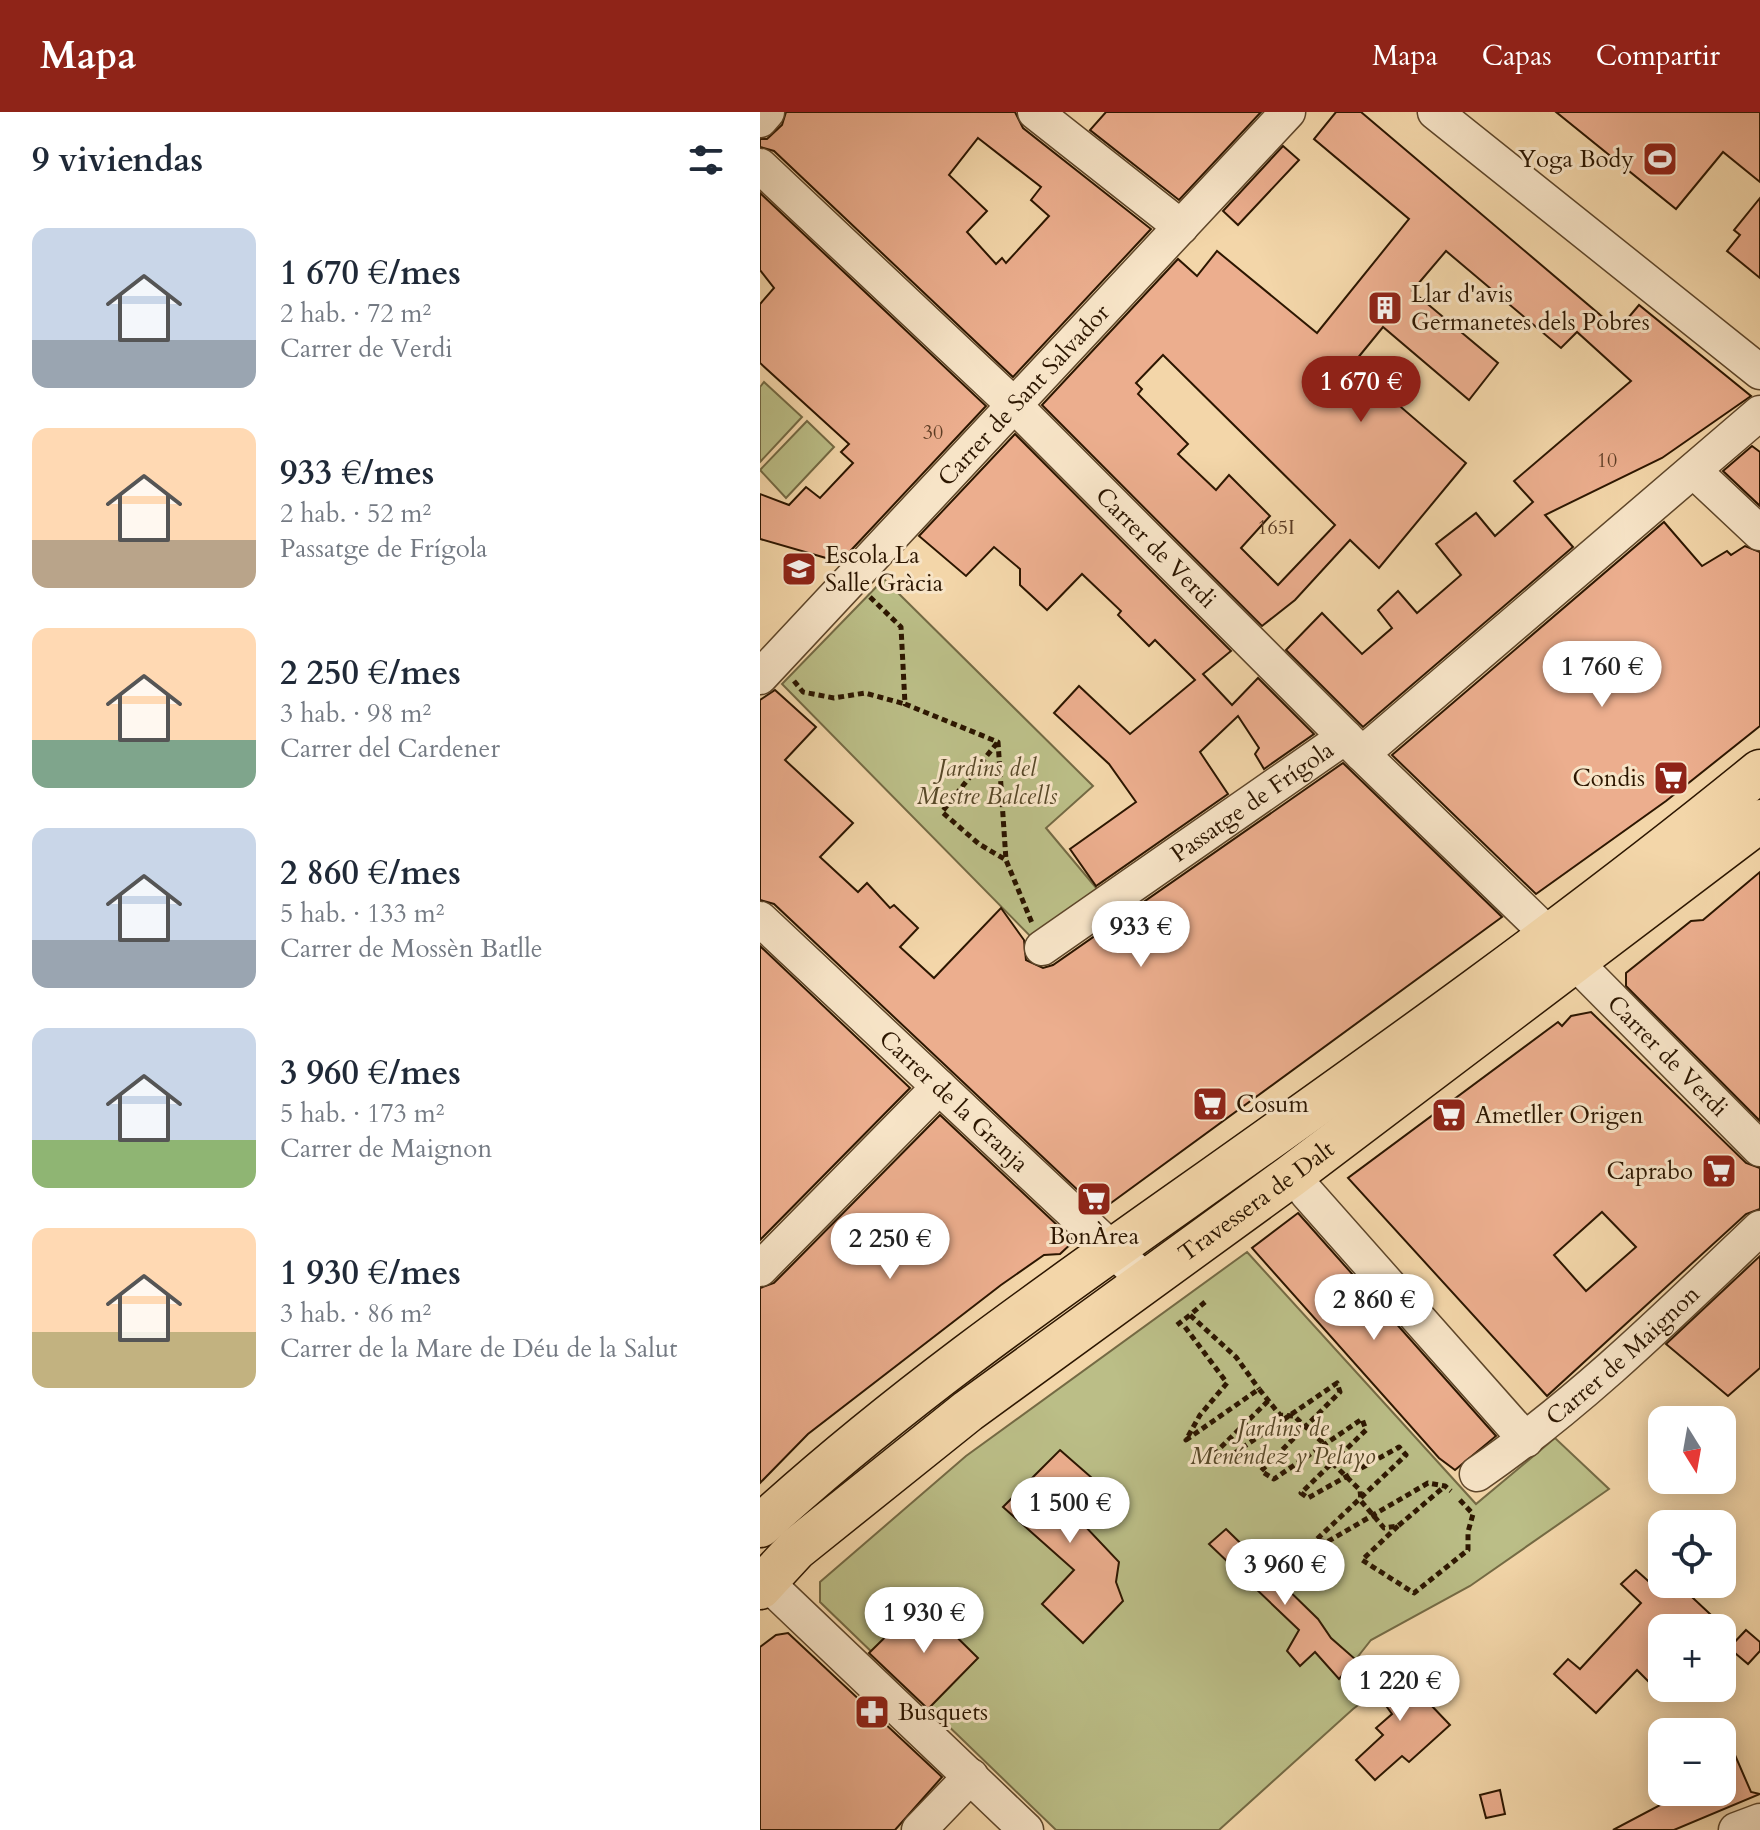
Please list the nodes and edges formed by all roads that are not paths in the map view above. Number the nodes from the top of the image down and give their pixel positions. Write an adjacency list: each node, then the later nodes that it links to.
1 (767, 112): 5 (street)
2 (1035, 112): 7 (street)
3 (1288, 112): 7 (street, Carrer de Sant Salvador)
4 (1435, 112): 8 (street)
5 (760, 120)
6 (760, 166): 9 (street, Carrer de Verdi)
7 (1181, 227): 9 (street, Carrer de Sant Salvador)
8 (1760, 372)
9 (1015, 406): 13 (street, Carrer de Sant Salvador); 14 (street, Carrer de Verdi)
10 (1760, 413): 11 (street, Passatge de Frígola)
11 (1695, 472): 12 (street); 14 (street, Passatge de Frígola)
12 (1760, 533)
13 (774, 676)
14 (1353, 746): 18 (street, Passatge de Frígola); 19 (street, Carrer de Verdi)
15 (1760, 771): 19 (main road, Travessera de Dalt)
16 (1760, 821): 19 (main road, Travessera de Dalt)
17 (760, 919): 20 (street, Carrer de la Granja)
18 (1042, 948)
19 (1562, 948): 21 (street, Carrer de Verdi); 24 (main road, Travessera de Dalt); 26 (main road, Travessera de Dalt)
20 (939, 1087): 24 (street, Carrer de la Granja); 25 (street)
21 (1760, 1149)
22 (1307, 1193): 27 (street)
23 (1760, 1228): 27 (street, Carrer de Maignon)
24 (1110, 1251): 26 (street, Carrer de la Granja); 29 (main road, Travessera de Dalt)
25 (760, 1269)
26 (1147, 1282): 30 (main road, Travessera de Dalt)
27 (1526, 1440): 28 (street, Carrer de Maignon)
28 (1477, 1474)
29 (760, 1526)
30 (762, 1582): 31 (street)
31 (971, 1776): 33 (street); 34 (street)
32 (1760, 1821): 35 (street)
33 (919, 1830)
34 (1026, 1830)
35 (1736, 1830)

